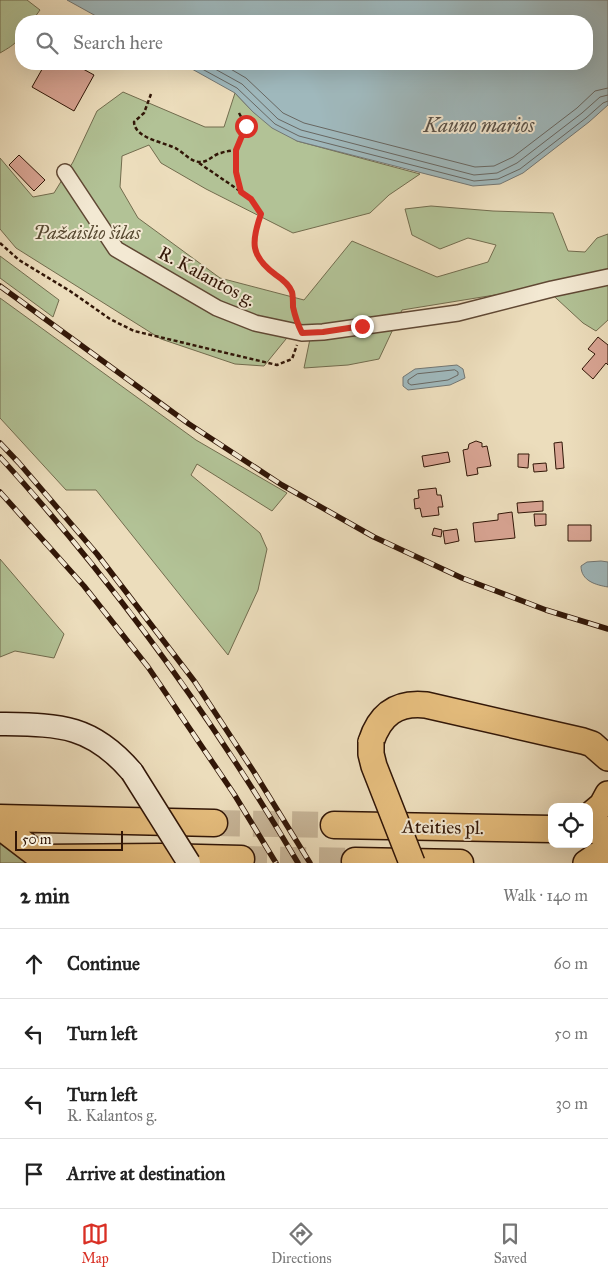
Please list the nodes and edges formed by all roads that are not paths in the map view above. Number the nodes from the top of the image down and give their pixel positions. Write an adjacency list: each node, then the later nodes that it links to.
1 (65, 172): 2 (street, R. Kalantos g.)
2 (608, 277)
3 (0, 724): 20 (main road, bridge)
4 (608, 758): 21 (main road, bridge)
5 (608, 794): 6 (main road)
6 (593, 813)
7 (0, 818): 8 (highway)
8 (214, 822)
9 (334, 825): 11 (highway, Ateities pl.)
10 (0, 826): 17 (highway)
11 (548, 829)
12 (593, 830): 13 (highway)
13 (608, 830)
14 (608, 848): 23 (main road)
15 (241, 859): 16 (highway)
16 (152, 860): 17 (highway)
17 (45, 861)
18 (355, 861): 22 (highway, Ateities pl.)
19 (608, 862): 24 (highway)
20 (189, 863)
21 (412, 863)
22 (460, 863)
23 (586, 863)
24 (604, 863)

